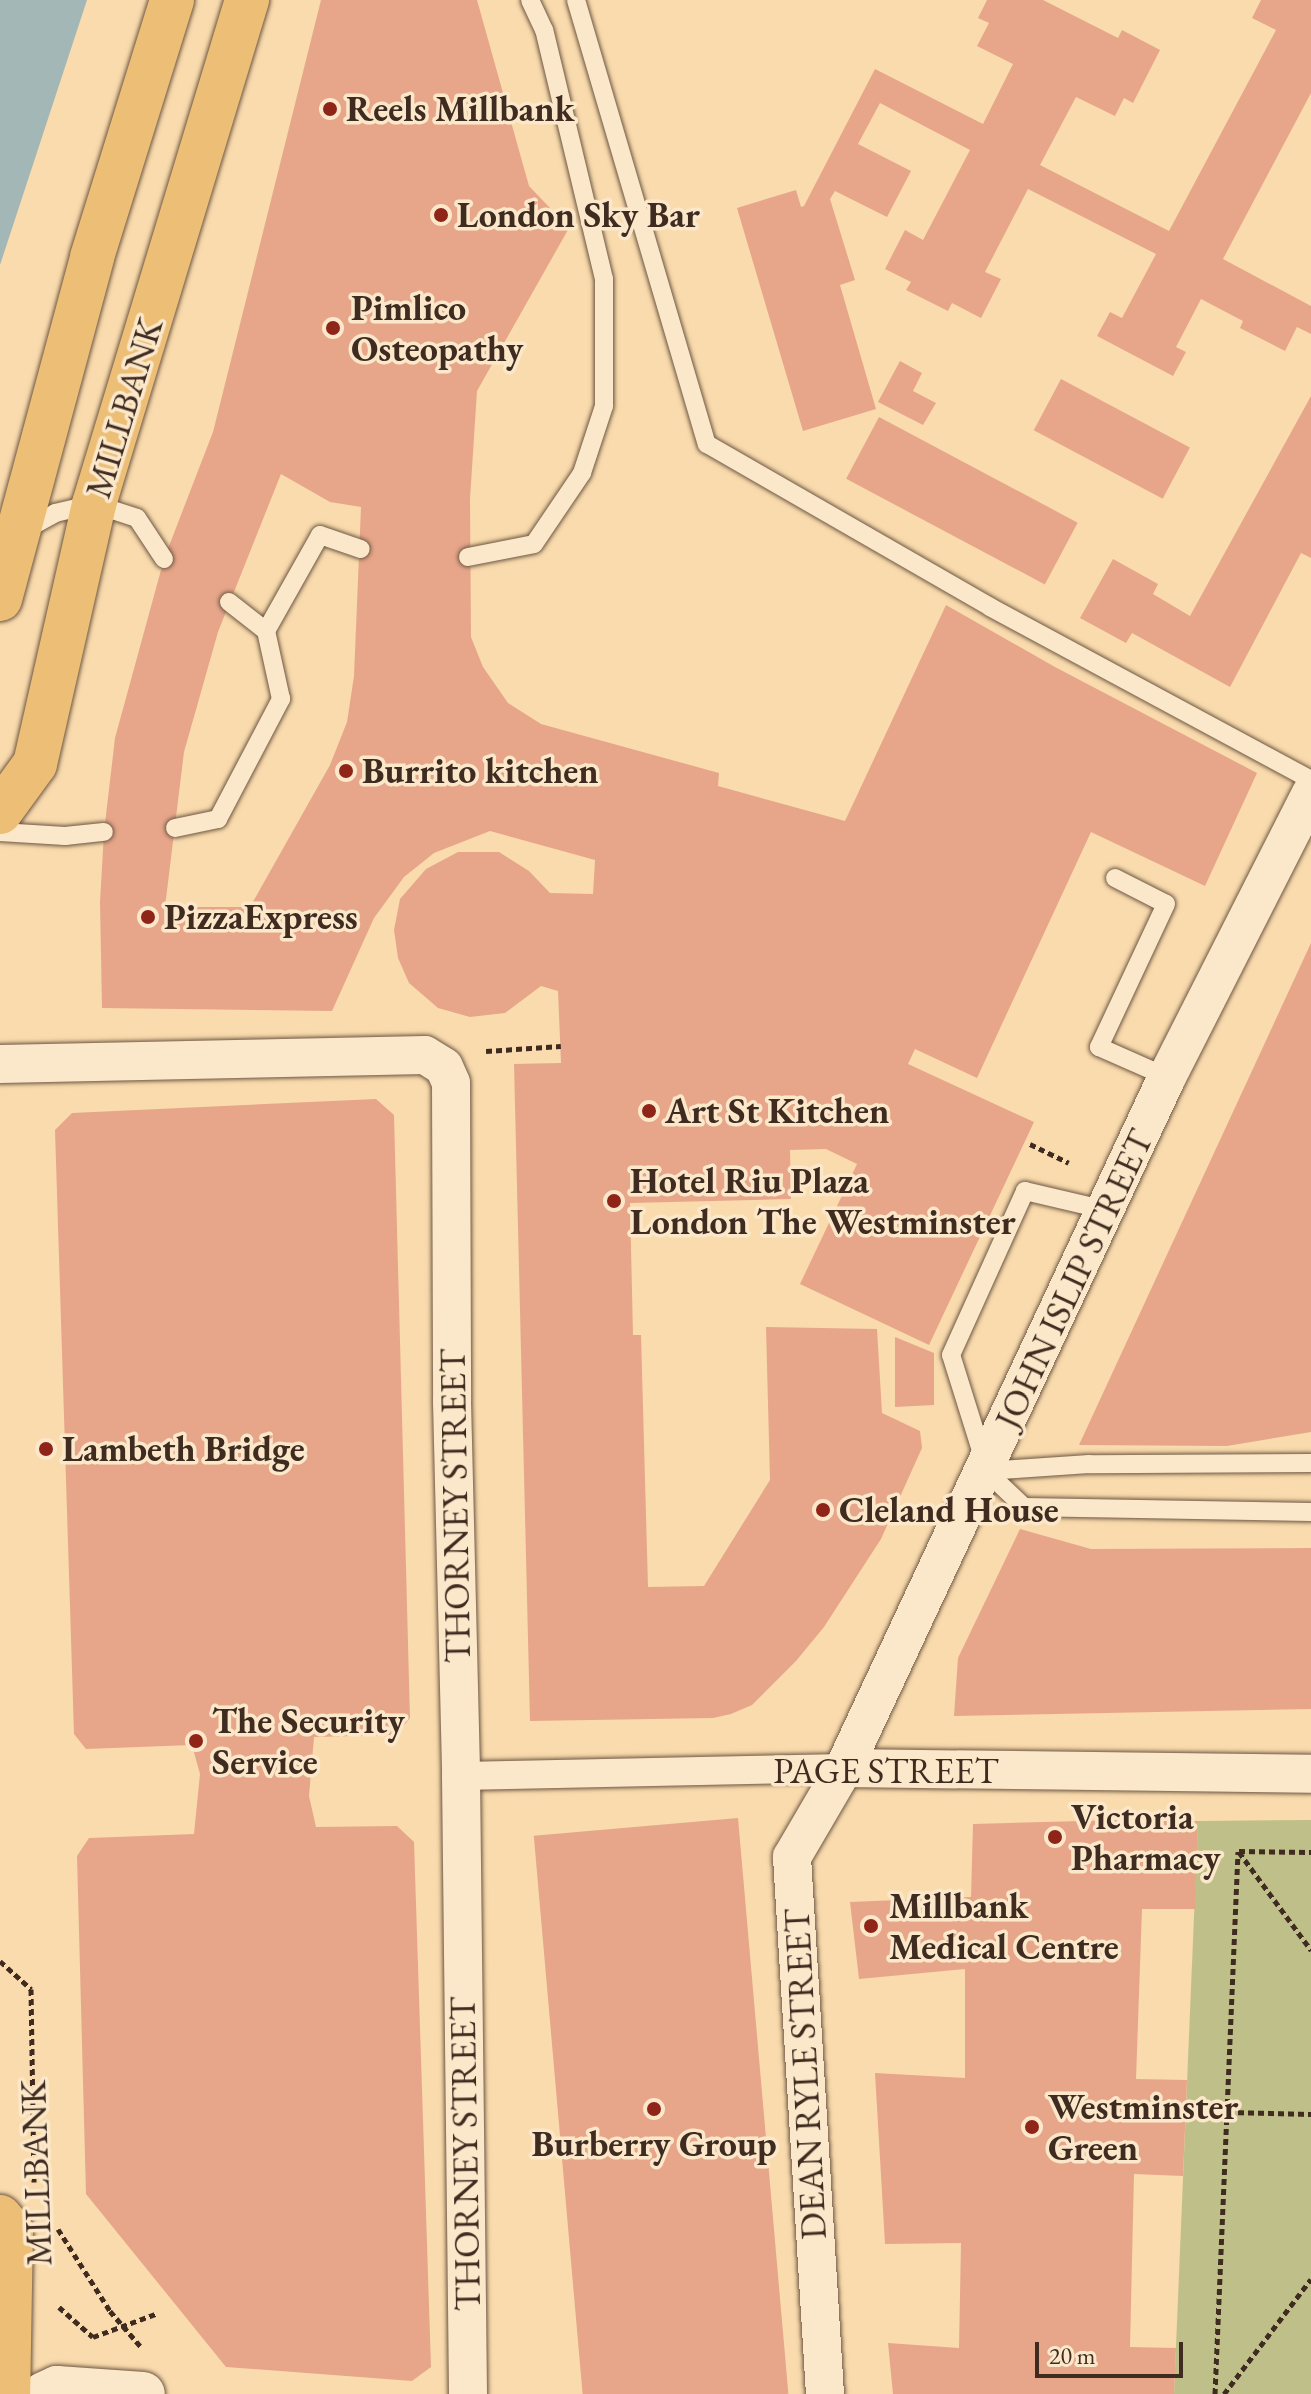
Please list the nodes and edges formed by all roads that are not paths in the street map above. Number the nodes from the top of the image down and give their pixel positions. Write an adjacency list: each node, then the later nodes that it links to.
1 (172, 0): 6 (main road, MILLBANK)
2 (247, 0): 5 (main road, MILLBANK)
3 (530, 0): 8 (lane)
4 (576, 0): 13 (lane)
5 (94, 504): 6 (lane); 9 (lane); 15 (main road, MILLBANK)
6 (17, 535): 10 (main road, MILLBANK)
7 (361, 549): 12 (lane)
8 (468, 557)
9 (164, 559)
10 (0, 599)
11 (229, 602): 12 (lane)
12 (266, 631): 16 (lane)
13 (1311, 780)
14 (1311, 793): 21 (street, JOHN ISLIP STREET)
15 (0, 812)
16 (175, 828)
17 (0, 832): 18 (lane)
18 (104, 832)
19 (1115, 878): 21 (lane)
20 (0, 1064): 28 (street, THORNEY STREET)
21 (1167, 1077): 22 (street, JOHN ISLIP STREET)
22 (1106, 1210): 24 (street, JOHN ISLIP STREET); 24 (lane)
23 (1311, 1463): 24 (lane)
24 (986, 1471): 25 (lane); 26 (street, JOHN ISLIP STREET)
25 (1311, 1512)
26 (844, 1768): 27 (street, PAGE STREET); 28 (street, PAGE STREET); 34 (street, DEAN RYLE STREET)
27 (1311, 1774)
28 (461, 1776): 33 (street, THORNEY STREET)
29 (0, 2217): 31 (main road, MILLBANK)
30 (145, 2377): 32 (main road)
31 (8, 2394)
32 (44, 2394)
33 (468, 2394)
34 (825, 2394)

